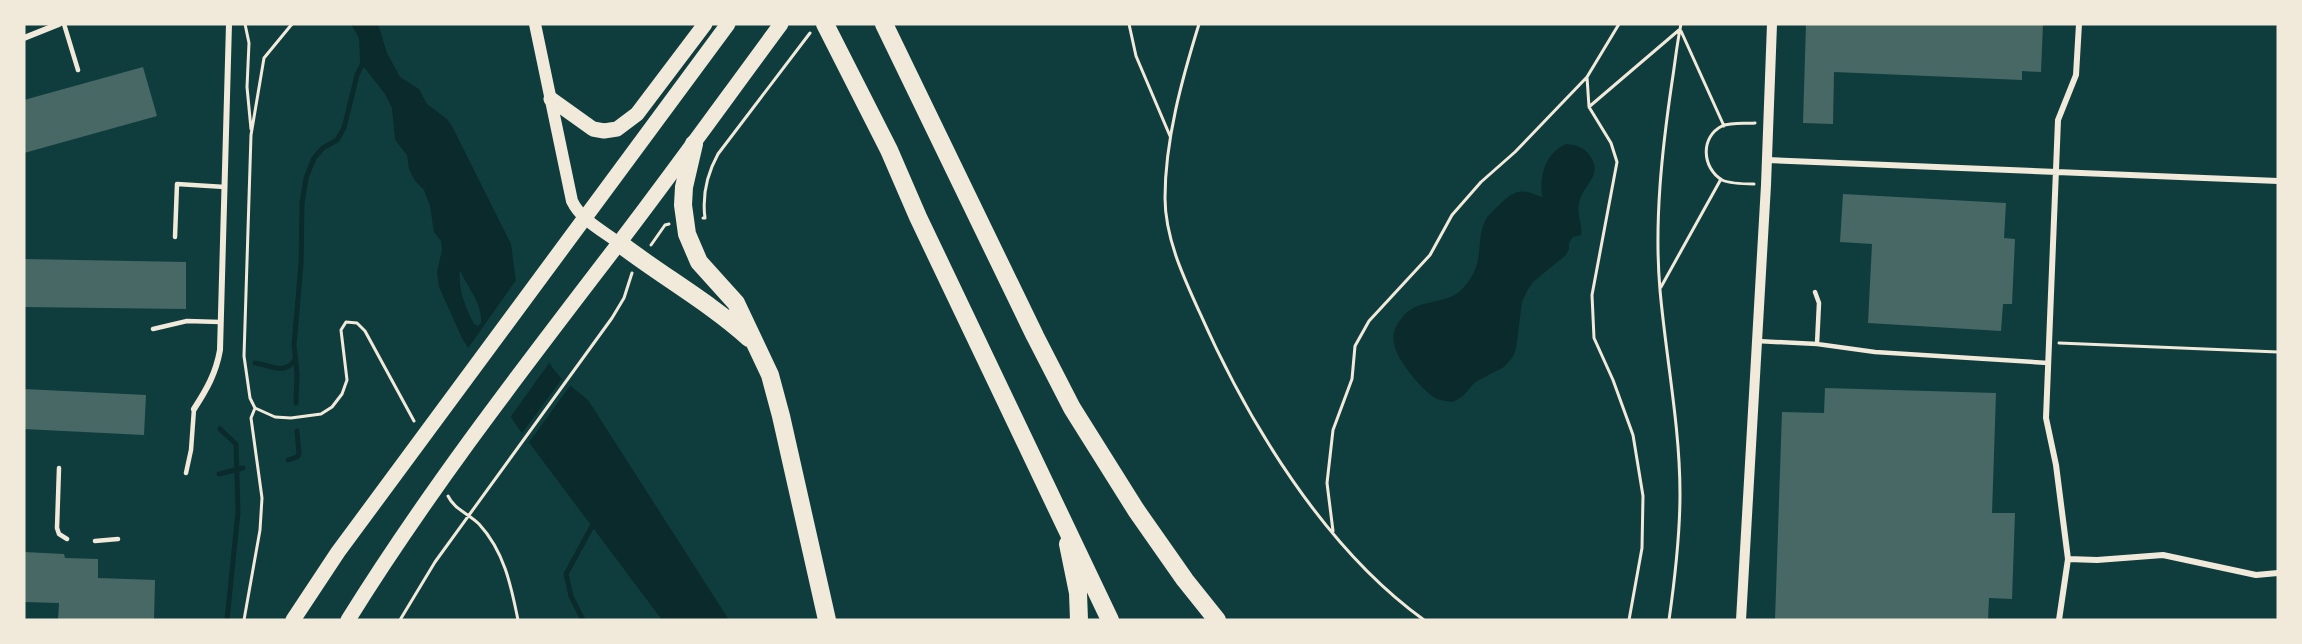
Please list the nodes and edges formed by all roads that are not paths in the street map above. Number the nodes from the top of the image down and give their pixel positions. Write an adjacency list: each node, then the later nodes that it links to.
1 (64, 24): 13 (lane)
2 (229, 24): 19 (street)
3 (535, 24): 14 (main road)
4 (705, 24): 14 (main road)
5 (728, 24): 20 (main road)
6 (884, 24): 44 (highway)
7 (1772, 24): 16 (street)
8 (2079, 24): 17 (street)
9 (55, 25): 12 (street)
10 (779, 26): 15 (main road)
11 (818, 28): 33 (highway)
12 (24, 38)
13 (78, 70)
14 (551, 99): 20 (main road)
15 (694, 144): 22 (main road); 28 (highway)
16 (1767, 160): 17 (street); 26 (street)
17 (2056, 172): 18 (street); 29 (street)
18 (2278, 181)
19 (225, 187): 21 (lane); 24 (street)
20 (585, 218): 22 (main road); 39 (main road)
21 (175, 237)
22 (619, 243): 28 (highway); 40 (main road)
23 (1815, 292): 27 (lane)
24 (220, 322): 25 (lane); 30 (street)
25 (153, 329)
26 (1757, 341): 27 (lane); 45 (street)
27 (1817, 344): 29 (lane)
28 (757, 345): 41 (highway)
29 (2048, 363): 37 (street)
30 (194, 409): 32 (lane)
31 (59, 468): 34 (lane)
32 (186, 473)
33 (1065, 524): 42 (highway); 43 (highway)
34 (67, 539)
35 (118, 539): 36 (lane)
36 (95, 541)
37 (2068, 559): 38 (street); 46 (street)
38 (2278, 573)
39 (293, 620)
40 (348, 620)
41 (827, 620)
42 (1079, 620)
43 (1110, 620)
44 (1217, 620)
45 (1741, 620)
46 (2059, 620)

